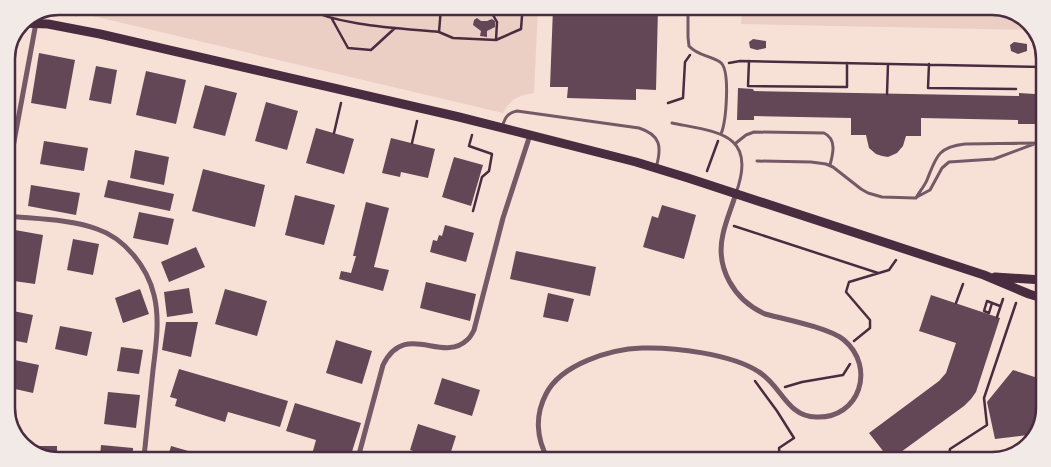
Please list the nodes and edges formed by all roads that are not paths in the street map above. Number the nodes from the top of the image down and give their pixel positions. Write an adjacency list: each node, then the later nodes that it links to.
1 (688, 15): 5 (lane)
2 (36, 23): 4 (main road); 7 (street)
3 (672, 122): 5 (lane)
4 (502, 128): 6 (main road); 12 (lane)
5 (721, 134): 8 (lane)
6 (530, 135): 12 (main road); 20 (street)
7 (15, 136)
8 (736, 143): 11 (lane); 13 (lane)
9 (1034, 144): 14 (lane); 14 (lane)
10 (757, 160): 11 (lane)
11 (830, 165): 14 (lane)
12 (656, 168): 13 (main road)
13 (736, 193): 16 (main road); 21 (street)
14 (915, 198)
15 (15, 217): 19 (street)
16 (984, 276): 17 (main road); 18 (main road)
17 (1036, 280)
18 (1036, 296)
19 (144, 452)
20 (360, 452)
21 (545, 452)

